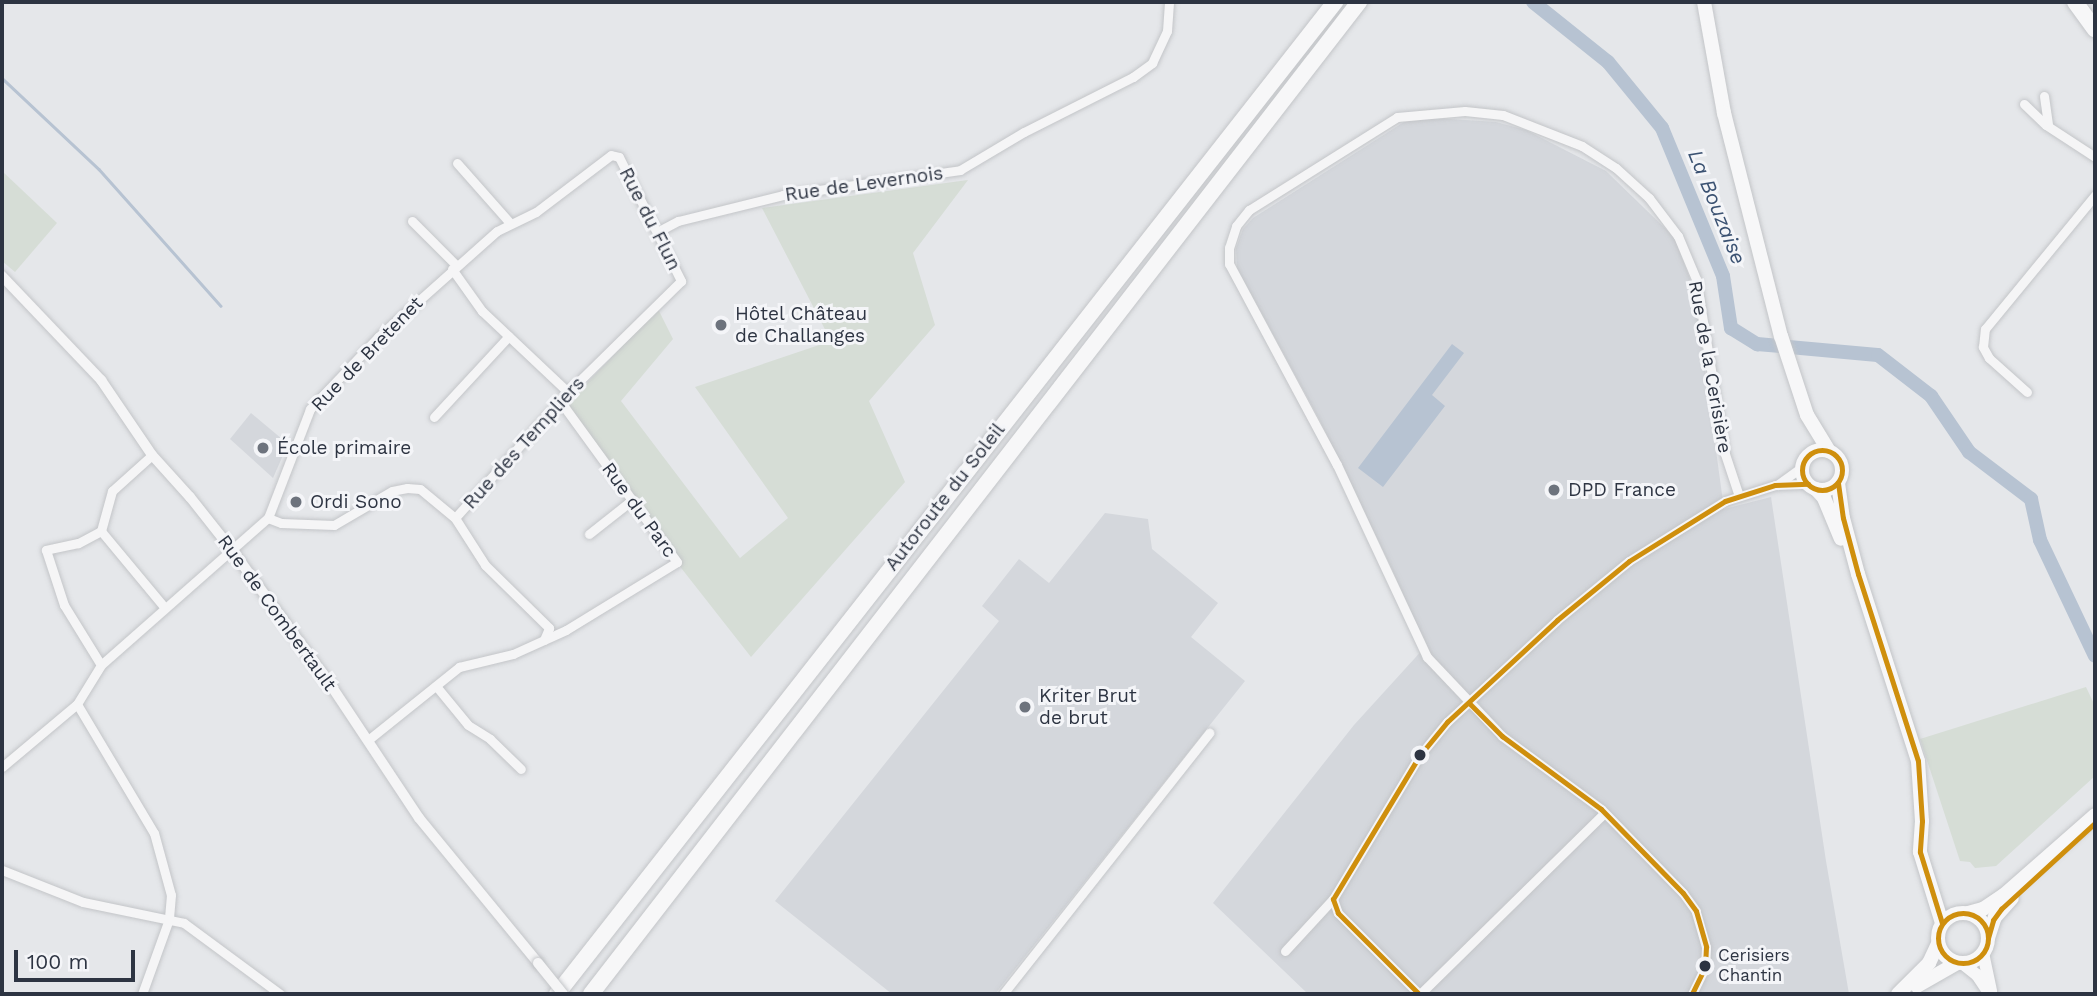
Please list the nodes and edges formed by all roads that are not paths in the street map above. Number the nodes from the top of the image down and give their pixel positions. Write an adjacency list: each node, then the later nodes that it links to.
1 (1169, 2): 16 (street, Rue de Levernois)
2 (1335, 2): 66 (highway, Autoroute du Soleil)
3 (1359, 2): 68 (highway, Autoroute du Soleil)
4 (1704, 2): 24 (main road)
5 (2075, 2): 6 (highway)
6 (2095, 30)
7 (2044, 96): 9 (street)
8 (2024, 104): 9 (street)
9 (2049, 125): 11 (street)
10 (619, 157): 15 (street, Rue de Bretenet); 16 (street, Rue du Flun)
11 (2095, 157)
12 (457, 163): 15 (street)
13 (2095, 195): 22 (street)
14 (412, 221): 17 (street)
15 (512, 223): 17 (street, Rue de Bretenet)
16 (657, 232): 19 (street, Rue du Flun)
17 (454, 267): 20 (street); 34 (street, Rue de Bretenet)
18 (2, 276): 27 (street, Rue de Combertault)
19 (681, 281): 21 (street, Rue des Templiers)
20 (509, 336): 21 (street); 25 (street)
21 (568, 392): 23 (street, Rue des Templiers)
22 (2028, 392)
23 (560, 401): 33 (street, Rue du Parc); 35 (street, Rue des Templiers)
24 (1807, 415): 26 (main road); 28 (main road)
25 (434, 417)
26 (1829, 451): 28 (main road); 29 (main road)
27 (152, 455): 36 (street); 38 (street, Rue de Combertault)
28 (1805, 462): 30 (street); 31 (main road)
29 (1838, 483): 31 (main road); 39 (main road)
30 (1775, 485): 31 (street); 32 (street)
31 (1812, 486): 39 (main road)
32 (1738, 496): 44 (street); 44 (street, Rue de la Cerisière)
33 (632, 500): 37 (street); 41 (street, Rue du Parc)
34 (268, 518): 35 (street, Rue des Templiers); 38 (street)
35 (455, 518): 41 (street)
36 (101, 531): 40 (street); 42 (street)
37 (589, 534)
38 (232, 550): 40 (street); 47 (street, Rue de Combertault)
39 (1858, 574): 52 (main road)
40 (165, 608): 42 (street)
41 (544, 640): 43 (street)
42 (101, 665): 45 (street)
43 (436, 686): 47 (street); 49 (street)
44 (1469, 703): 50 (street, Rue de la Cerisière); 55 (street)
45 (77, 704): 48 (street); 57 (street)
46 (1209, 733): 69 (street)
47 (368, 740): 67 (street, Rue de Combertault, bridge)
48 (2, 767)
49 (521, 769)
50 (1604, 813): 70 (street); 71 (street, Rue de la Cerisière)
51 (2095, 815): 56 (main road)
52 (1922, 821): 56 (main road); 58 (main road)
53 (2095, 823): 59 (main road)
54 (2, 870): 57 (street)
55 (1333, 899): 61 (street); 70 (street)
56 (1965, 913): 58 (main road); 59 (main road)
57 (169, 919): 64 (street); 65 (street)
58 (1942, 923): 60 (main road)
59 (1988, 938): 62 (main road)
60 (1938, 944): 63 (main road); 72 (main road)
61 (1285, 951)
62 (1983, 953): 63 (main road); 74 (main road)
63 (1960, 963): 73 (main road); 74 (main road)
64 (142, 994)
65 (280, 994)
66 (557, 994)
67 (563, 994)
68 (591, 994)
69 (1003, 994)
70 (1420, 994)
71 (1692, 994)
72 (1898, 994)
73 (1908, 994)
74 (1991, 994)

